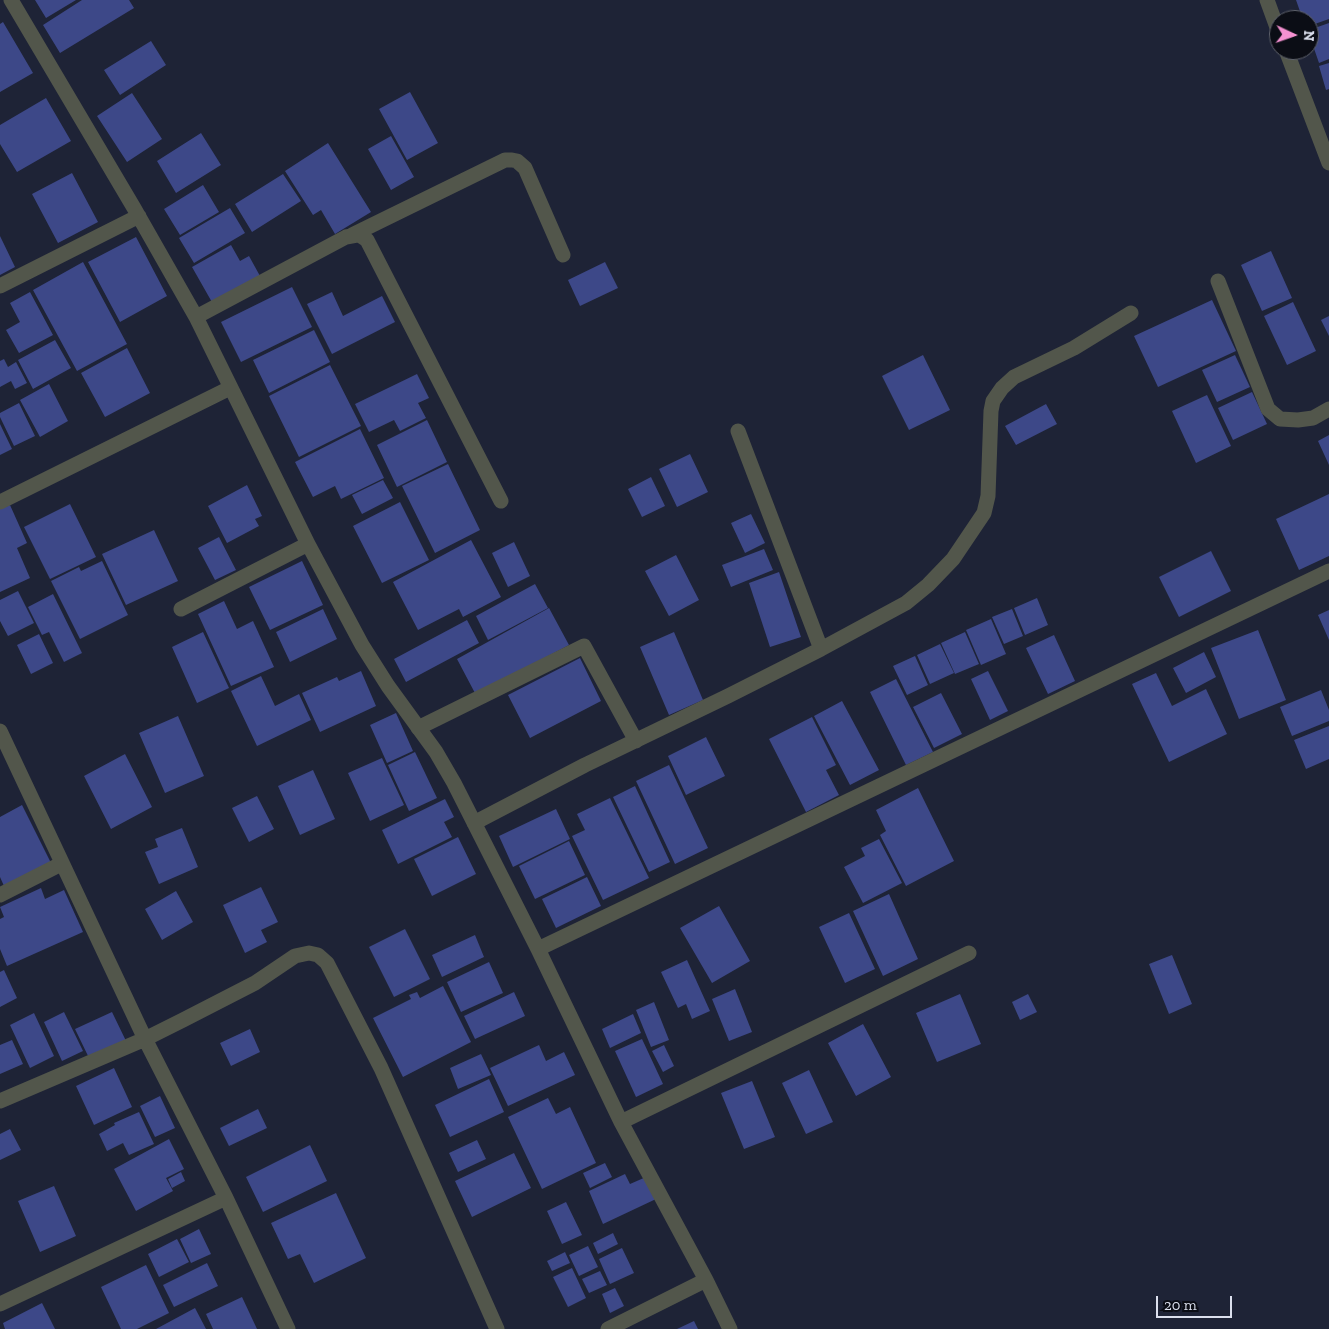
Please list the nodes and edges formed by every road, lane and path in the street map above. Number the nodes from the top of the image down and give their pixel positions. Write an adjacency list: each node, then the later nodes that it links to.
1 (11, 0): 4 (street)
2 (1290, 60): 3 (street)
3 (1329, 163)
4 (139, 216): 8 (street); 10 (street)
5 (352, 235): 6 (street); 10 (street); 14 (street)
6 (563, 254)
7 (1218, 281): 12 (street)
8 (0, 286)
9 (1131, 312): 19 (street)
10 (196, 316): 11 (street)
11 (230, 388): 15 (street); 16 (street)
12 (1329, 409)
13 (738, 431): 19 (street)
14 (501, 501)
15 (0, 502)
16 (308, 544): 18 (street); 20 (street)
17 (1329, 571): 26 (street)
18 (181, 609)
19 (821, 649): 22 (street)
20 (418, 728): 22 (street); 23 (street)
21 (0, 731): 24 (street)
22 (636, 741): 23 (street)
23 (474, 823): 26 (street)
24 (61, 864): 25 (street); 28 (street)
25 (0, 895)
26 (538, 949): 30 (street)
27 (969, 953): 30 (street)
28 (145, 1039): 29 (street); 31 (street); 35 (street)
29 (0, 1101)
30 (621, 1122): 32 (street)
31 (226, 1198): 33 (street); 34 (street)
32 (706, 1280): 36 (street); 37 (street)
33 (0, 1304)
34 (288, 1329)
35 (497, 1329)
36 (608, 1329)
37 (730, 1329)

